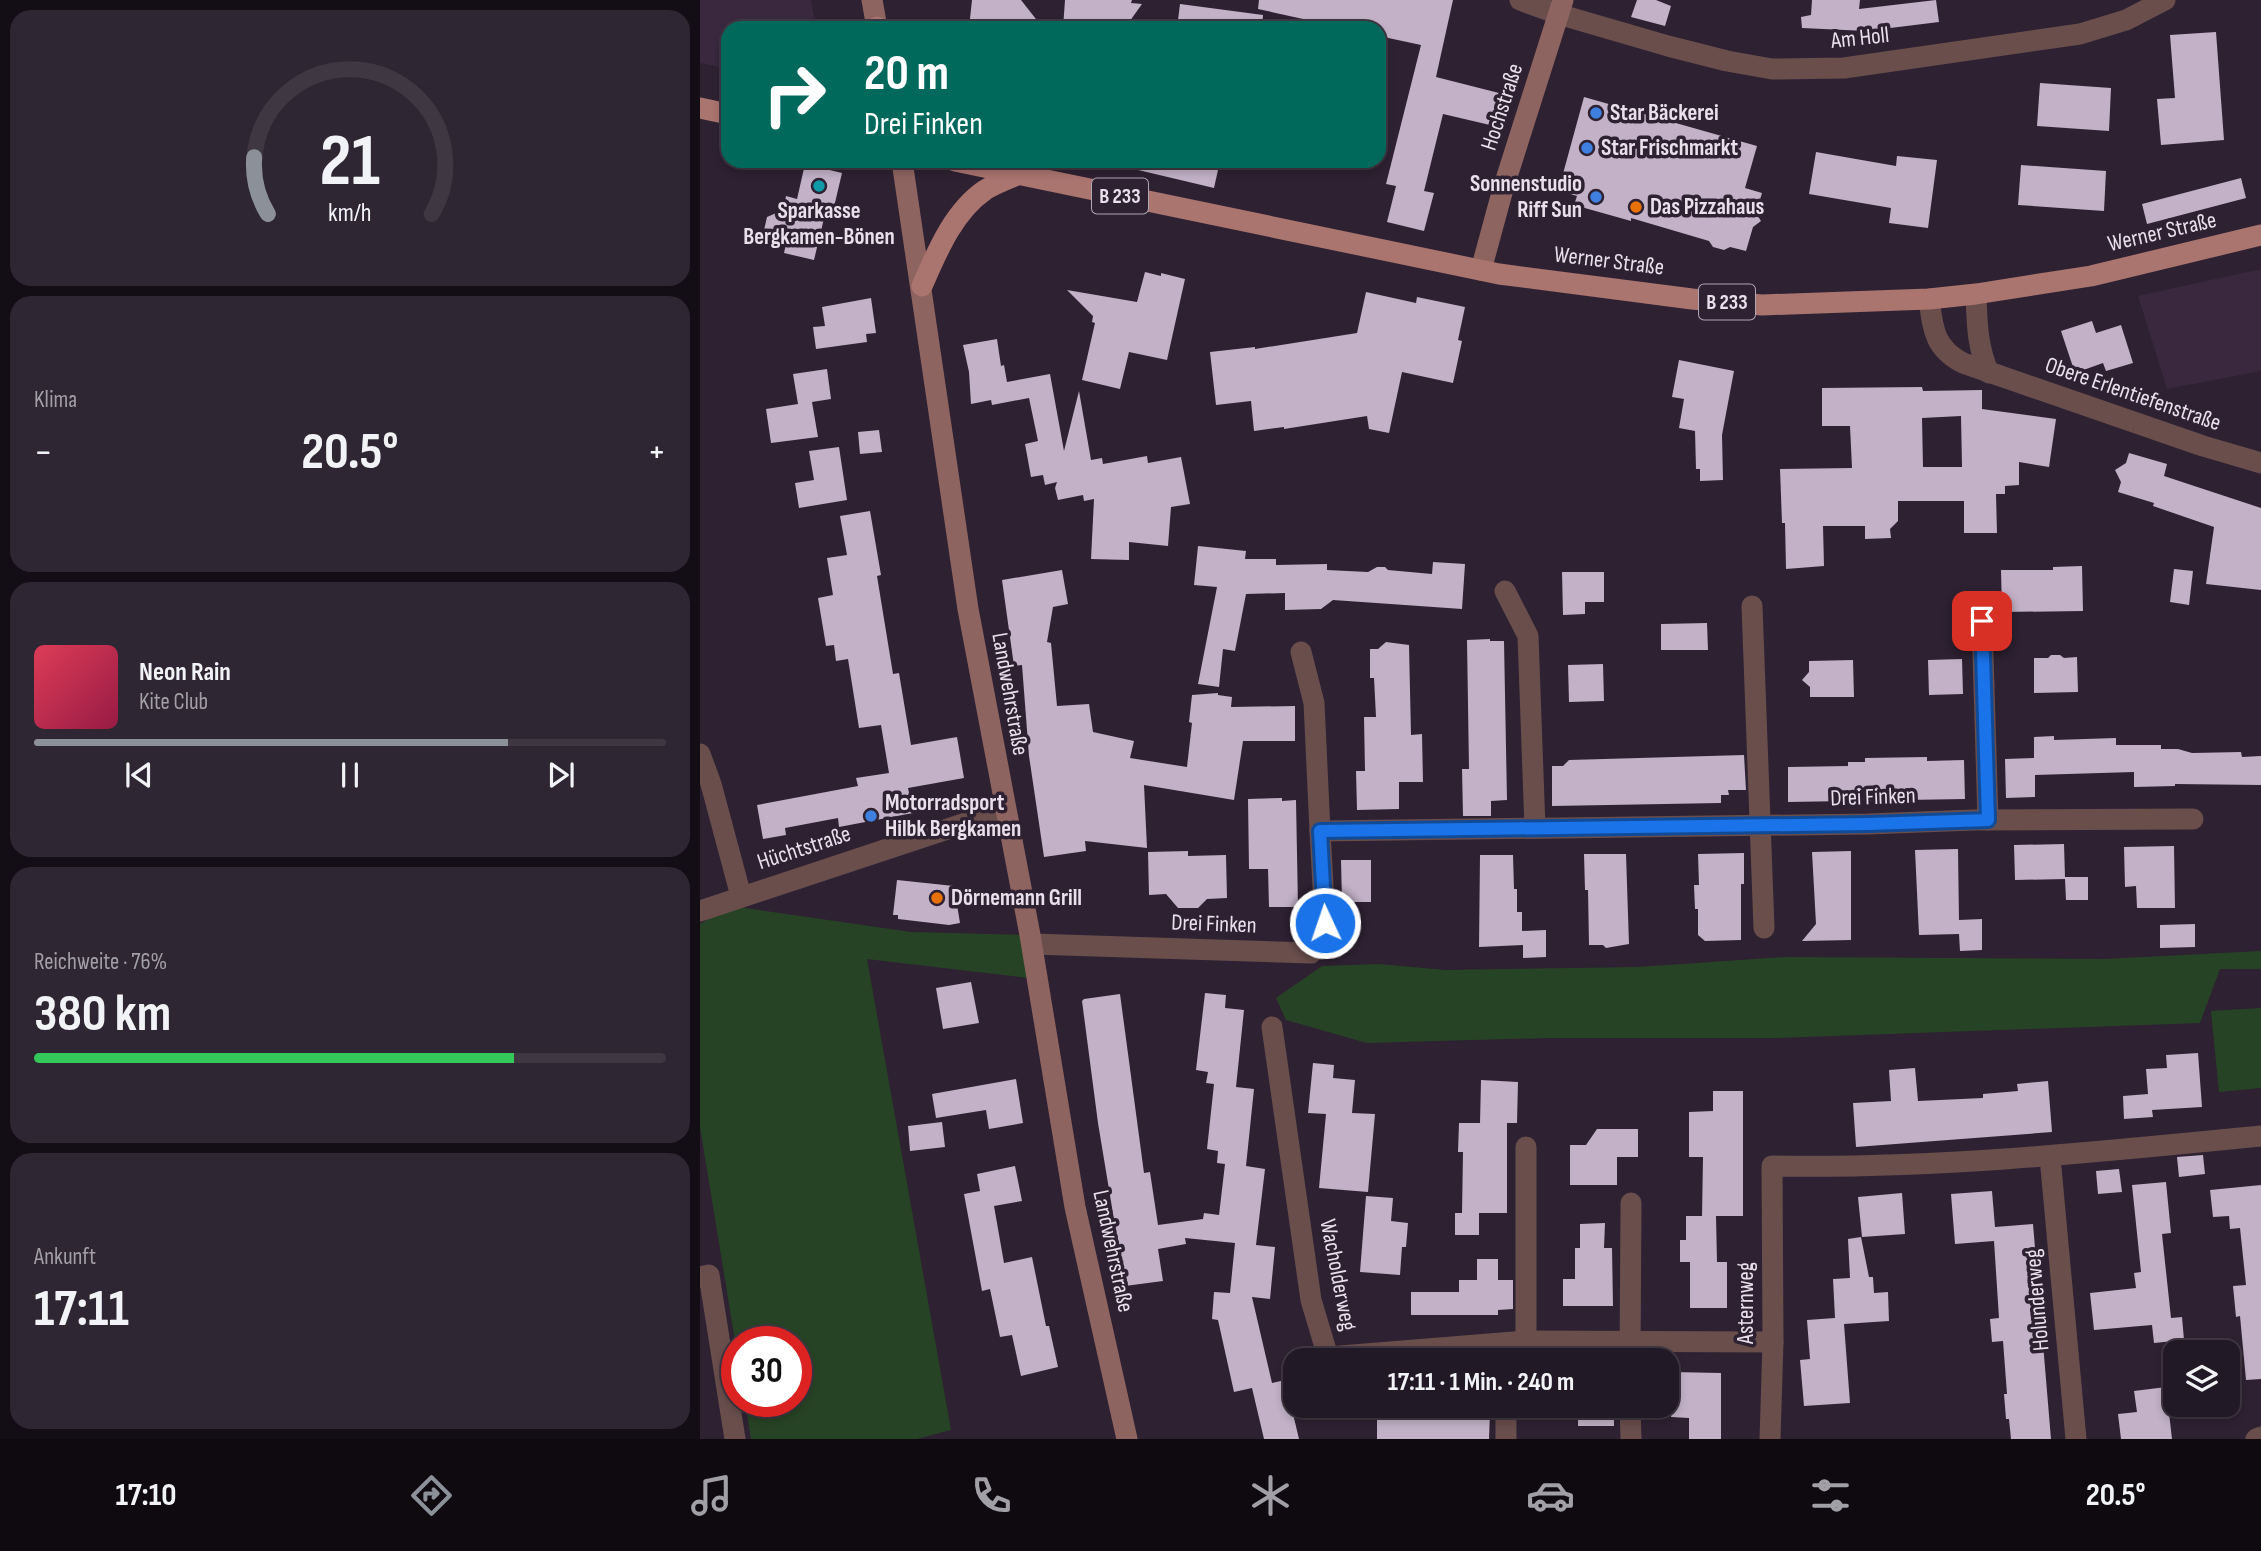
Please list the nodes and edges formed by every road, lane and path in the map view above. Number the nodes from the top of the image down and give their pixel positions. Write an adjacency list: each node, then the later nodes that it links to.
1 (872, 0): 5 (main road)
2 (1520, 0): 4 (street, Am Holl)
3 (2165, 0): 4 (street, Am Holl)
4 (1561, 7): 13 (main road, Hochstraße)
5 (876, 21)
6 (700, 108): 7 (main road)
7 (721, 112)
8 (903, 168): 14 (main road, Landwehrstraße)
9 (994, 168): 11 (main road, Werner Straße / B 233)
10 (1013, 168): 11 (main road)
11 (1021, 173): 13 (main road, Werner Straße / B 233); 14 (main road)
12 (2261, 235): 15 (main road, Werner Straße / B 233)
13 (1481, 270): 16 (main road, Werner Straße / B 233)
14 (922, 285): 24 (main road, Landwehrstraße)
15 (1976, 294): 16 (main road, Werner Straße / B 233); 17 (street)
16 (1929, 299): 17 (street, Obere Erlentiefenstraße)
17 (1989, 373): 18 (street, Obere Erlentiefenstraße)
18 (2261, 463)
19 (1505, 591): 28 (street)
20 (1752, 606): 27 (street)
21 (1982, 621): 26 (street)
22 (1300, 652): 29 (street, Drei Finken)
23 (700, 754): 30 (street)
24 (1005, 810): 30 (street, Hüchtstraße); 33 (main road, Landwehrstraße)
25 (2193, 819): 26 (street, Drei Finken)
26 (1988, 820): 27 (street, Drei Finken)
27 (1760, 825): 28 (street, Drei Finken); 32 (street)
28 (1535, 828): 29 (street, Drei Finken)
29 (1320, 831): 33 (street, Drei Finken)
30 (741, 896): 31 (street, Hüchtstraße)
31 (700, 911)
32 (1764, 928)
33 (1031, 944): 48 (main road, Landwehrstraße)
34 (1272, 1027): 41 (street, Wacholderweg)
35 (2261, 1136): 37 (street)
36 (1526, 1146): 42 (street)
37 (2050, 1157): 40 (street, Asternweg); 52 (street, Holunderweg)
38 (1631, 1203): 43 (street)
39 (700, 1277): 47 (street)
40 (1773, 1342): 44 (street, Wacholderweg); 51 (street, Asternweg)
41 (1325, 1348)
42 (1512, 1348)
43 (1629, 1348)
44 (1665, 1348)
45 (1506, 1418): 49 (street)
46 (1630, 1418): 50 (street)
47 (735, 1439)
48 (1127, 1439)
49 (1506, 1439)
50 (1631, 1439)
51 (1770, 1439)
52 (2076, 1439)

